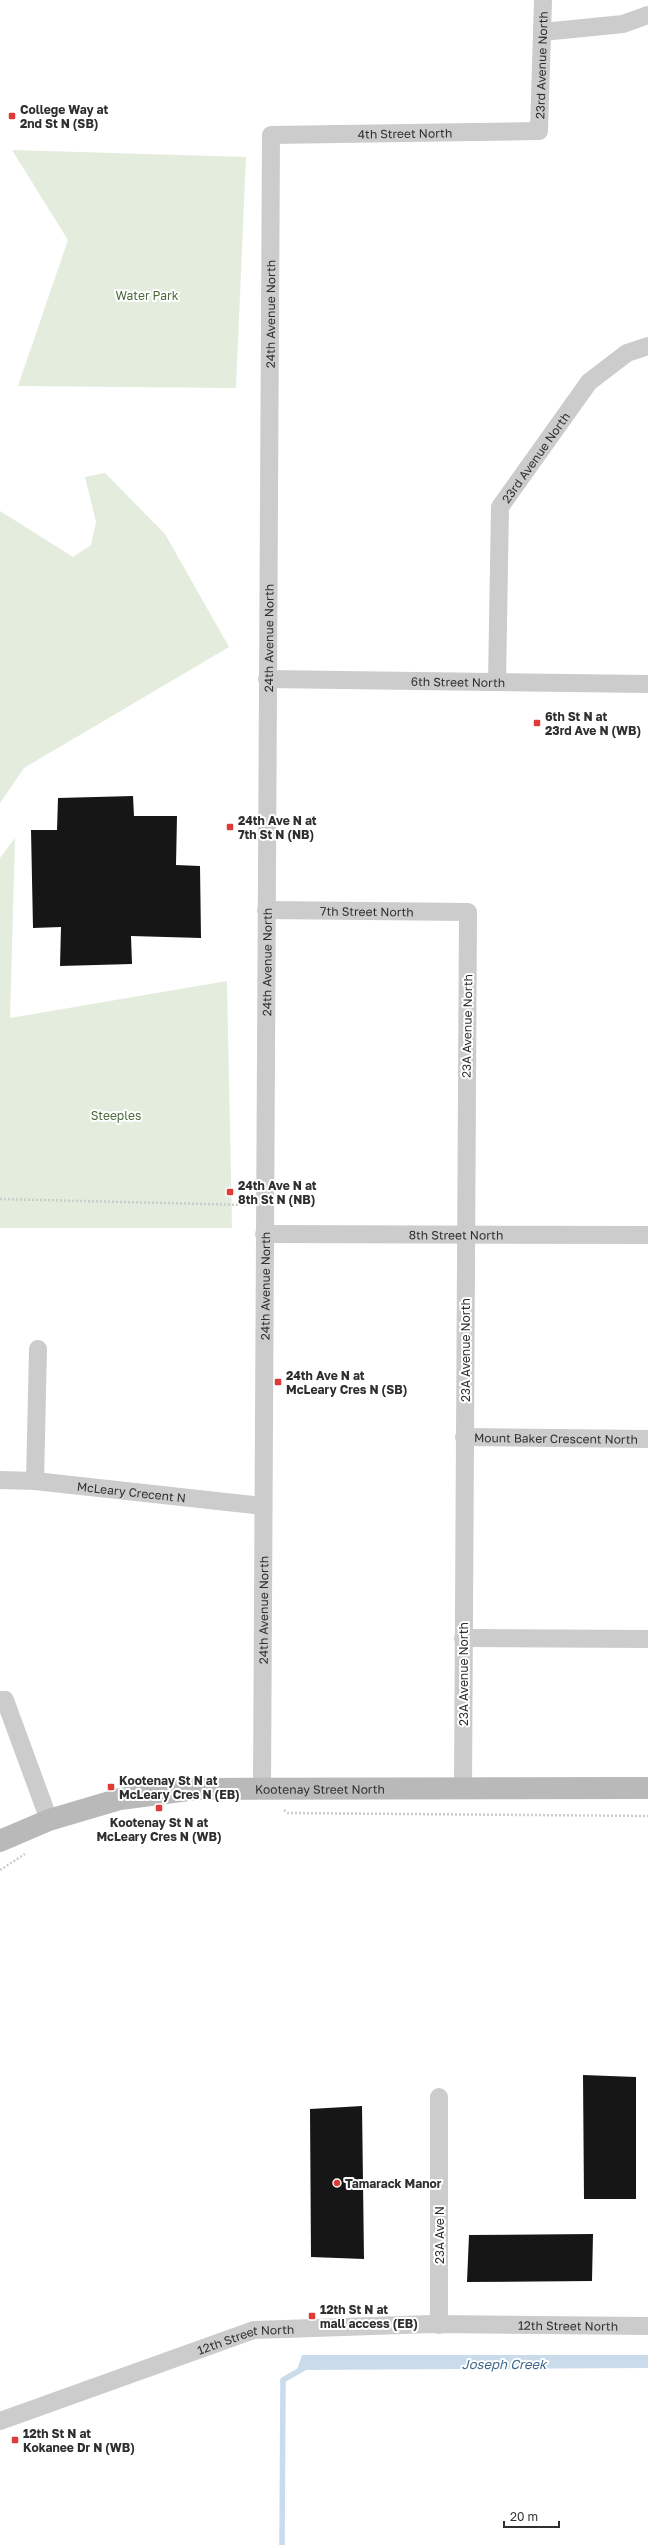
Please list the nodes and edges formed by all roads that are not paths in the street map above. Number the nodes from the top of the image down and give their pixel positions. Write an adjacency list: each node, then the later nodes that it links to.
1 (543, 0): 3 (street, 23rd Avenue North)
2 (648, 15): 3 (street)
3 (543, 32): 4 (street, 23rd Avenue North)
4 (540, 131): 5 (street, 4th Street North)
5 (271, 135): 7 (street, 24th Avenue North)
6 (648, 346): 8 (street, 23rd Avenue North)
7 (267, 679): 8 (street, 6th Street North); 10 (street, 24th Avenue North)
8 (497, 682): 9 (street, 6th Street North)
9 (648, 684)
10 (266, 910): 11 (street, 7th Street North); 12 (street, 24th Avenue North)
11 (468, 912): 13 (street, 23A Avenue North)
12 (264, 1234): 13 (street, 8th Street North); 20 (street, 24th Avenue North)
13 (465, 1234): 14 (street, 8th Street North); 16 (street, 23A Avenue North)
14 (648, 1235)
15 (38, 1349): 19 (street)
16 (464, 1438): 17 (street, Mount Baker Crescent North); 21 (street, 23A Avenue North)
17 (648, 1439)
18 (0, 1480): 19 (street, McLeary Crecent N)
19 (35, 1481): 20 (street, McLeary Crecent N)
20 (263, 1506): 26 (street, 24th Avenue North)
21 (463, 1638): 22 (street); 24 (street, 23A Avenue North)
22 (648, 1639)
23 (0, 1700): 27 (street)
24 (464, 1788): 25 (street, Kootenay Street North); 26 (street, Kootenay Street North)
25 (648, 1788)
26 (262, 1789): 27 (street, Kootenay Street North)
27 (49, 1820): 28 (street, Kootenay Street North)
28 (0, 1841)
29 (439, 2097): 30 (street, 23A Ave N)
30 (439, 2325): 31 (street, 12th Street North); 32 (street, 12th Street North)
31 (648, 2326)
32 (0, 2421)

